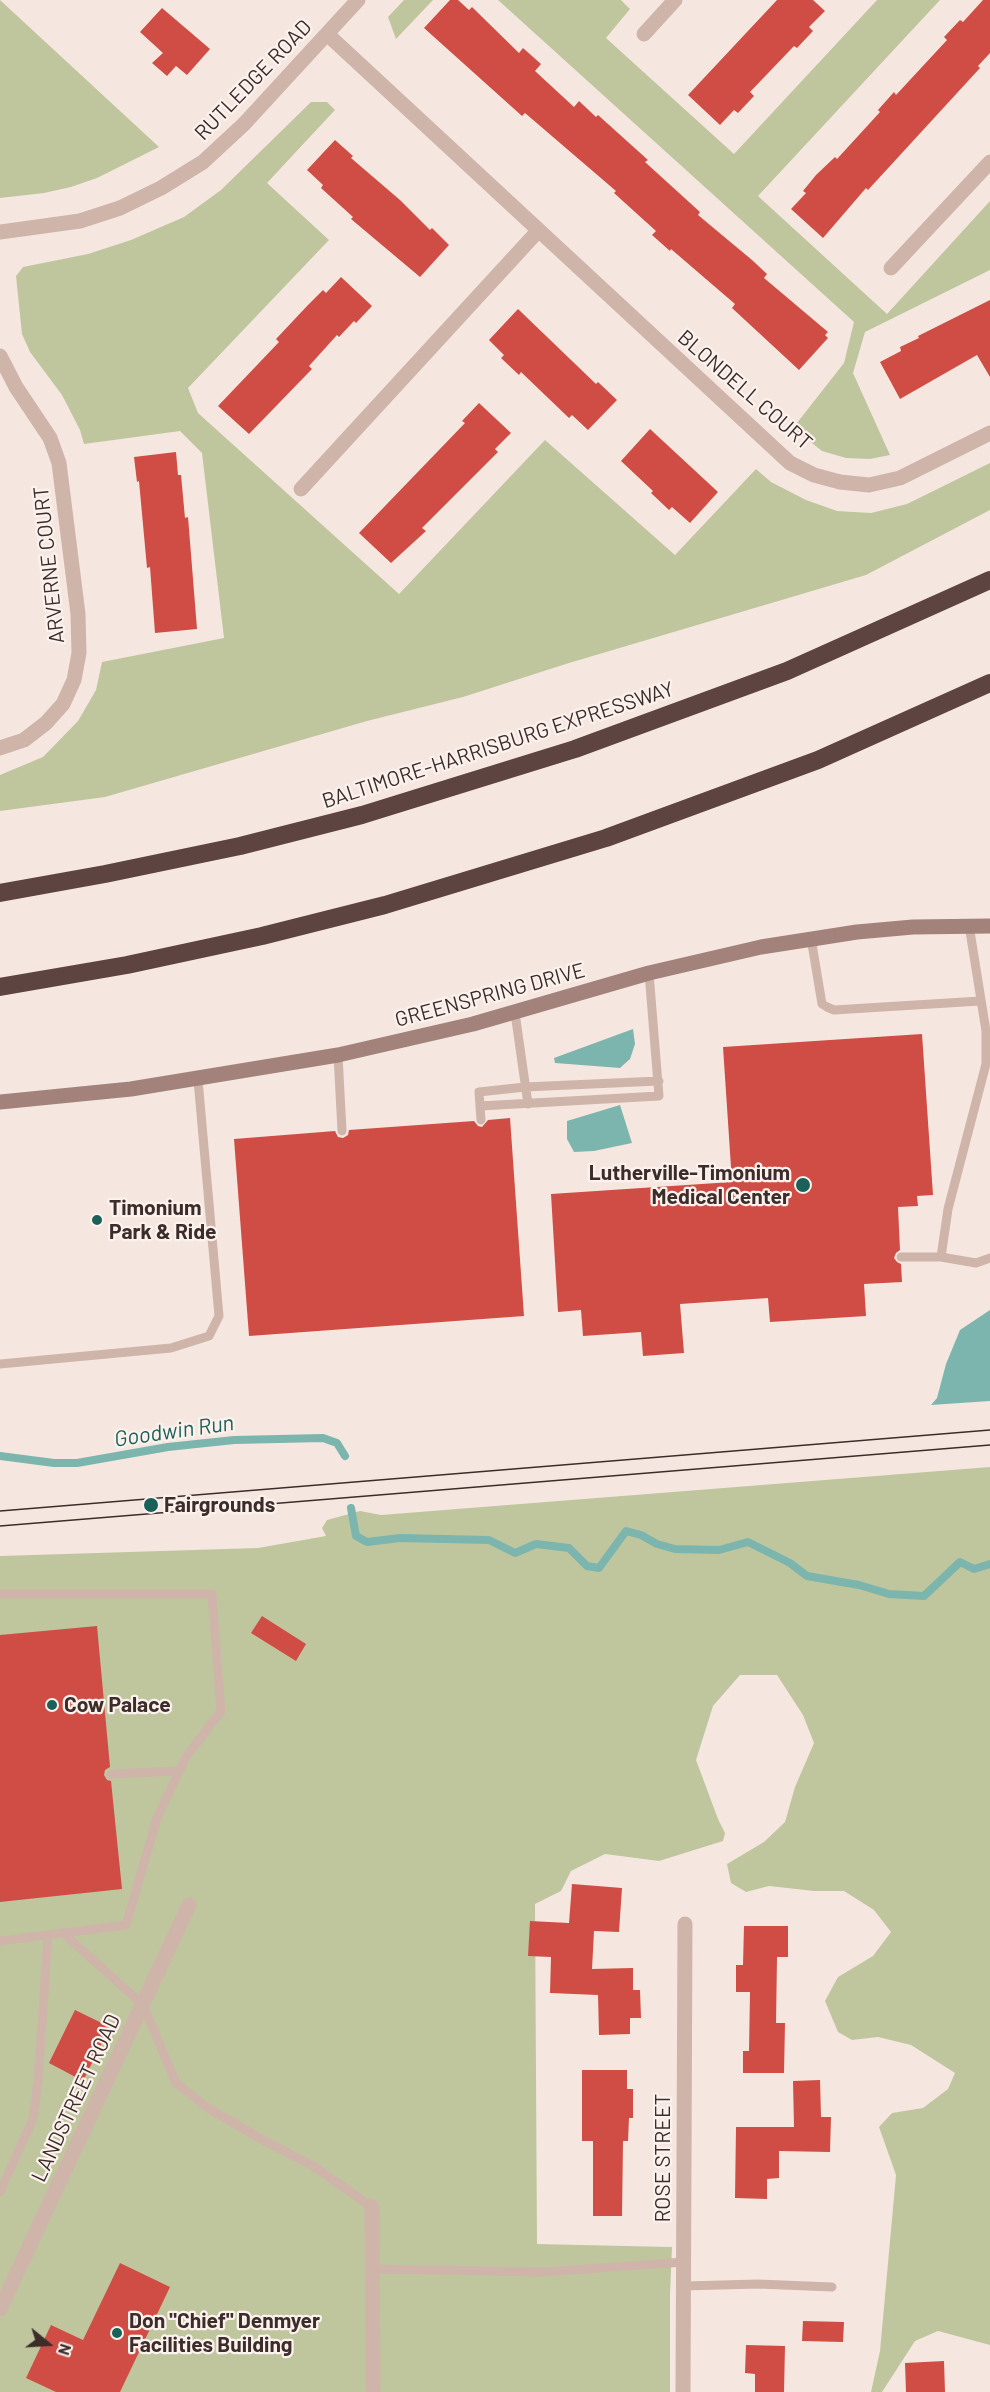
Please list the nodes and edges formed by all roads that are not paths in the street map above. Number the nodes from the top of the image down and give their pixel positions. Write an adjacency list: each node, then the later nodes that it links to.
1 (358, 0): 3 (street, RUTLEDGE ROAD)
2 (675, 0): 4 (street)
3 (327, 34): 6 (street, BLONDELL COURT); 7 (street, RUTLEDGE ROAD)
4 (644, 34)
5 (990, 162): 8 (street)
6 (538, 231): 10 (street, BLONDELL COURT); 11 (street)
7 (0, 232)
8 (891, 268)
9 (0, 356): 14 (street, ARVERNE COURT)
10 (990, 433)
11 (301, 489)
12 (990, 580): 15 (highway, BALTIMORE-HARRISBURG EXPRESSWAY)
13 (990, 683): 20 (highway)
14 (0, 748)
15 (0, 892)
16 (969, 925): 17 (main road, GREENSPRING DRIVE); 18 (main road, GREENSPRING DRIVE); 21 (lane)
17 (990, 926)
18 (811, 938): 19 (main road, GREENSPRING DRIVE); 21 (lane)
19 (649, 973): 22 (main road, GREENSPRING DRIVE); 25 (lane)
20 (0, 987)
21 (980, 1001): 33 (lane)
22 (515, 1013): 23 (main road, GREENSPRING DRIVE); 26 (lane)
23 (338, 1055): 24 (main road, GREENSPRING DRIVE); 31 (lane)
24 (198, 1080): 27 (main road, GREENSPRING DRIVE); 35 (lane)
25 (659, 1081): 26 (lane); 28 (lane)
26 (525, 1087): 28 (lane); 29 (lane)
27 (0, 1102)
28 (528, 1104): 29 (lane)
29 (480, 1106): 30 (lane)
30 (481, 1120)
31 (342, 1131)
32 (901, 1257): 33 (lane)
33 (941, 1257): 34 (lane)
34 (990, 1258)
35 (0, 1364)
36 (0, 1594): 37 (lane)
37 (180, 1771): 38 (lane); 41 (lane)
38 (111, 1774)
39 (189, 1905): 44 (street, LANDSTREET ROAD)
40 (685, 1924): 47 (street, ROSE STREET)
41 (63, 1933): 42 (lane); 44 (lane)
42 (48, 1935): 43 (lane); 45 (lane)
43 (0, 1941)
44 (143, 2005): 46 (lane); 51 (street, LANDSTREET ROAD)
45 (0, 2192)
46 (372, 2207): 48 (street)
47 (684, 2262): 48 (lane); 49 (street, ROSE STREET)
48 (372, 2269): 52 (street)
49 (684, 2286): 50 (lane); 53 (street, ROSE STREET)
50 (832, 2287)
51 (0, 2309)
52 (373, 2392)
53 (683, 2392)

